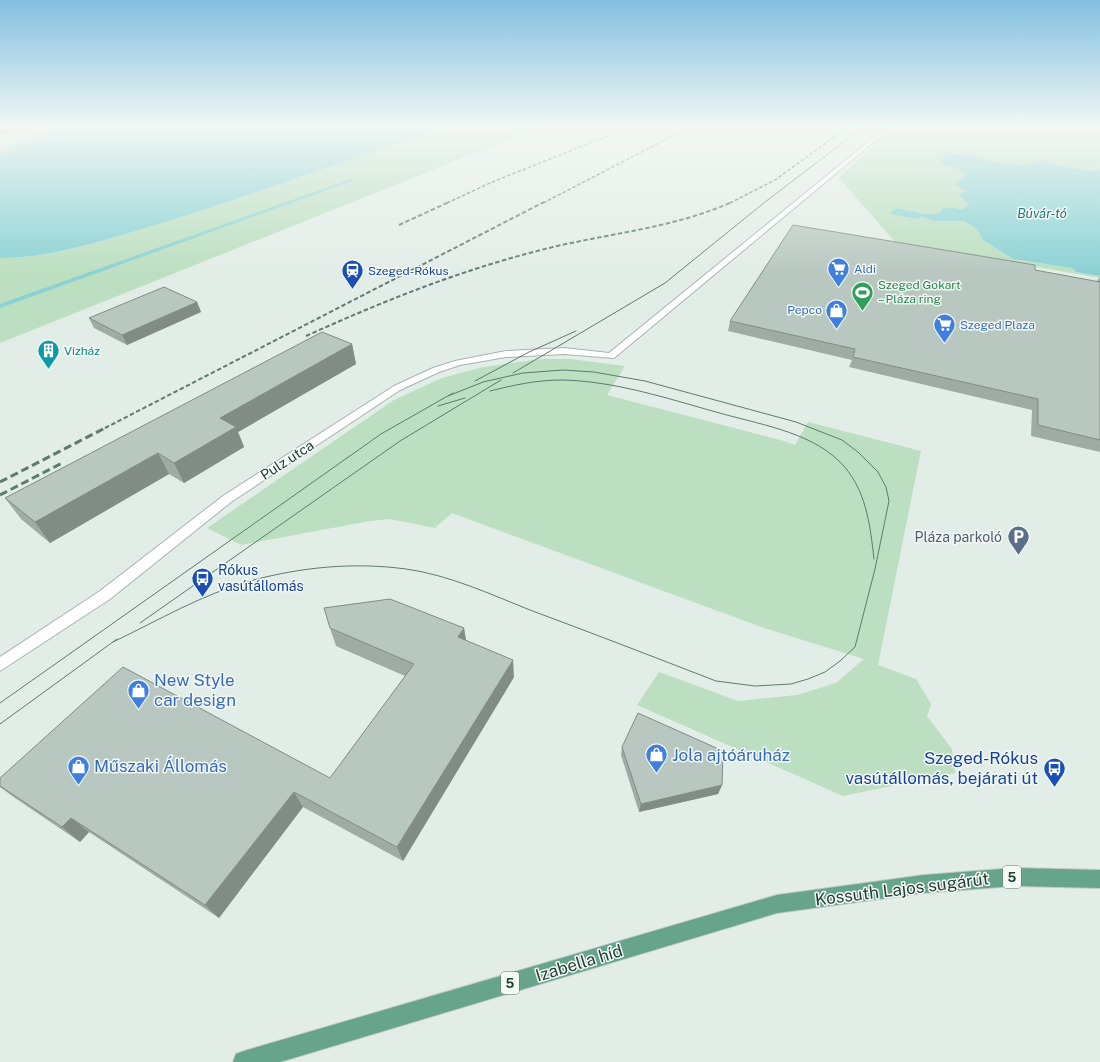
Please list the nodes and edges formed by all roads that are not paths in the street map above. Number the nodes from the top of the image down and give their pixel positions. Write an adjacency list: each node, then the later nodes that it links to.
1 (831, 175): 2 (street, Pulz utca)
2 (0, 664)
3 (1100, 879): 4 (main road, Kossuth Lajos sugárút / 5)
4 (777, 904): 5 (main road, Izabella híd / 5)
5 (244, 1062)

